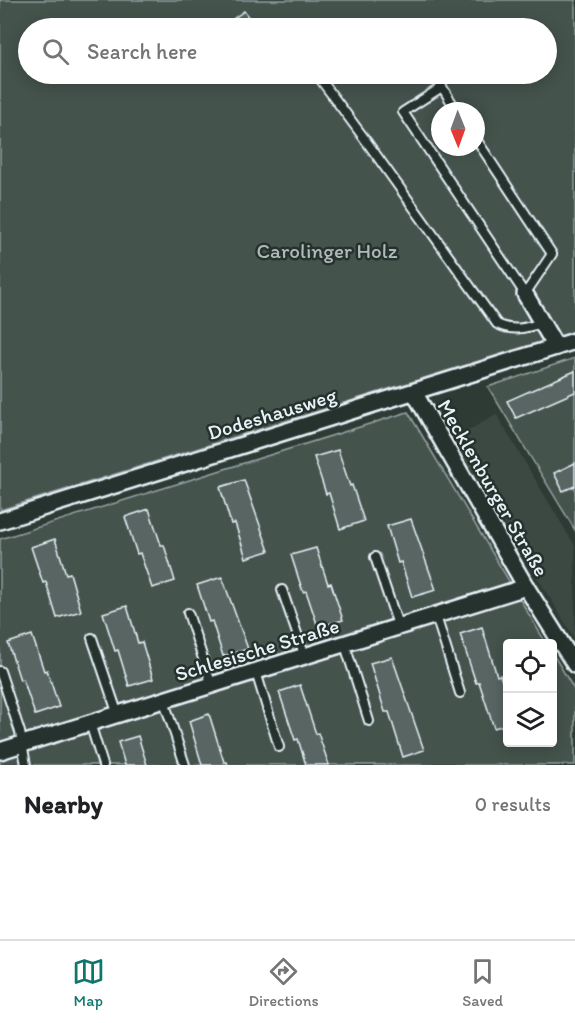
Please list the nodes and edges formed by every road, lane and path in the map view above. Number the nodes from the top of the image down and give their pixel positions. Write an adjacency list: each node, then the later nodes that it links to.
1 (324, 84): 7 (lane)
2 (451, 102): 4 (lane)
3 (485, 153): 6 (lane)
4 (431, 154)
5 (432, 156): 6 (lane)
6 (525, 294): 7 (street)
7 (542, 323): 9 (street)
8 (575, 341): 9 (street, Dodeshausweg)
9 (556, 347): 10 (street, Dodeshausweg)
10 (414, 392): 11 (street, Dodeshausweg); 13 (street, Mecklenburger Straße)
11 (0, 521)
12 (375, 557): 17 (lane)
13 (526, 587): 16 (street, Schlesische Straße); 21 (street, Mecklenburger Straße)
14 (282, 590): 20 (lane)
15 (188, 613): 24 (lane)
16 (436, 616): 17 (street, Schlesische Straße); 25 (lane)
17 (399, 628): 19 (street, Schlesische Straße)
18 (92, 638): 27 (lane)
19 (345, 645): 20 (street, Schlesische Straße); 28 (lane)
20 (305, 657): 23 (street, Schlesische Straße)
21 (575, 665)
22 (0, 671): 30 (lane)
23 (256, 672): 24 (street, Schlesische Straße); 31 (lane)
24 (212, 686): 26 (street, Schlesische Straße)
25 (459, 693)
26 (164, 701): 27 (street, Schlesische Straße); 35 (lane)
27 (118, 715): 29 (street, Schlesische Straße)
28 (369, 721)
29 (90, 723): 30 (street, Schlesische Straße); 34 (lane)
30 (21, 745): 32 (street, Schlesische Straße); 33 (lane)
31 (279, 747)
32 (0, 752)
33 (26, 765)
34 (102, 765)
35 (185, 765)

